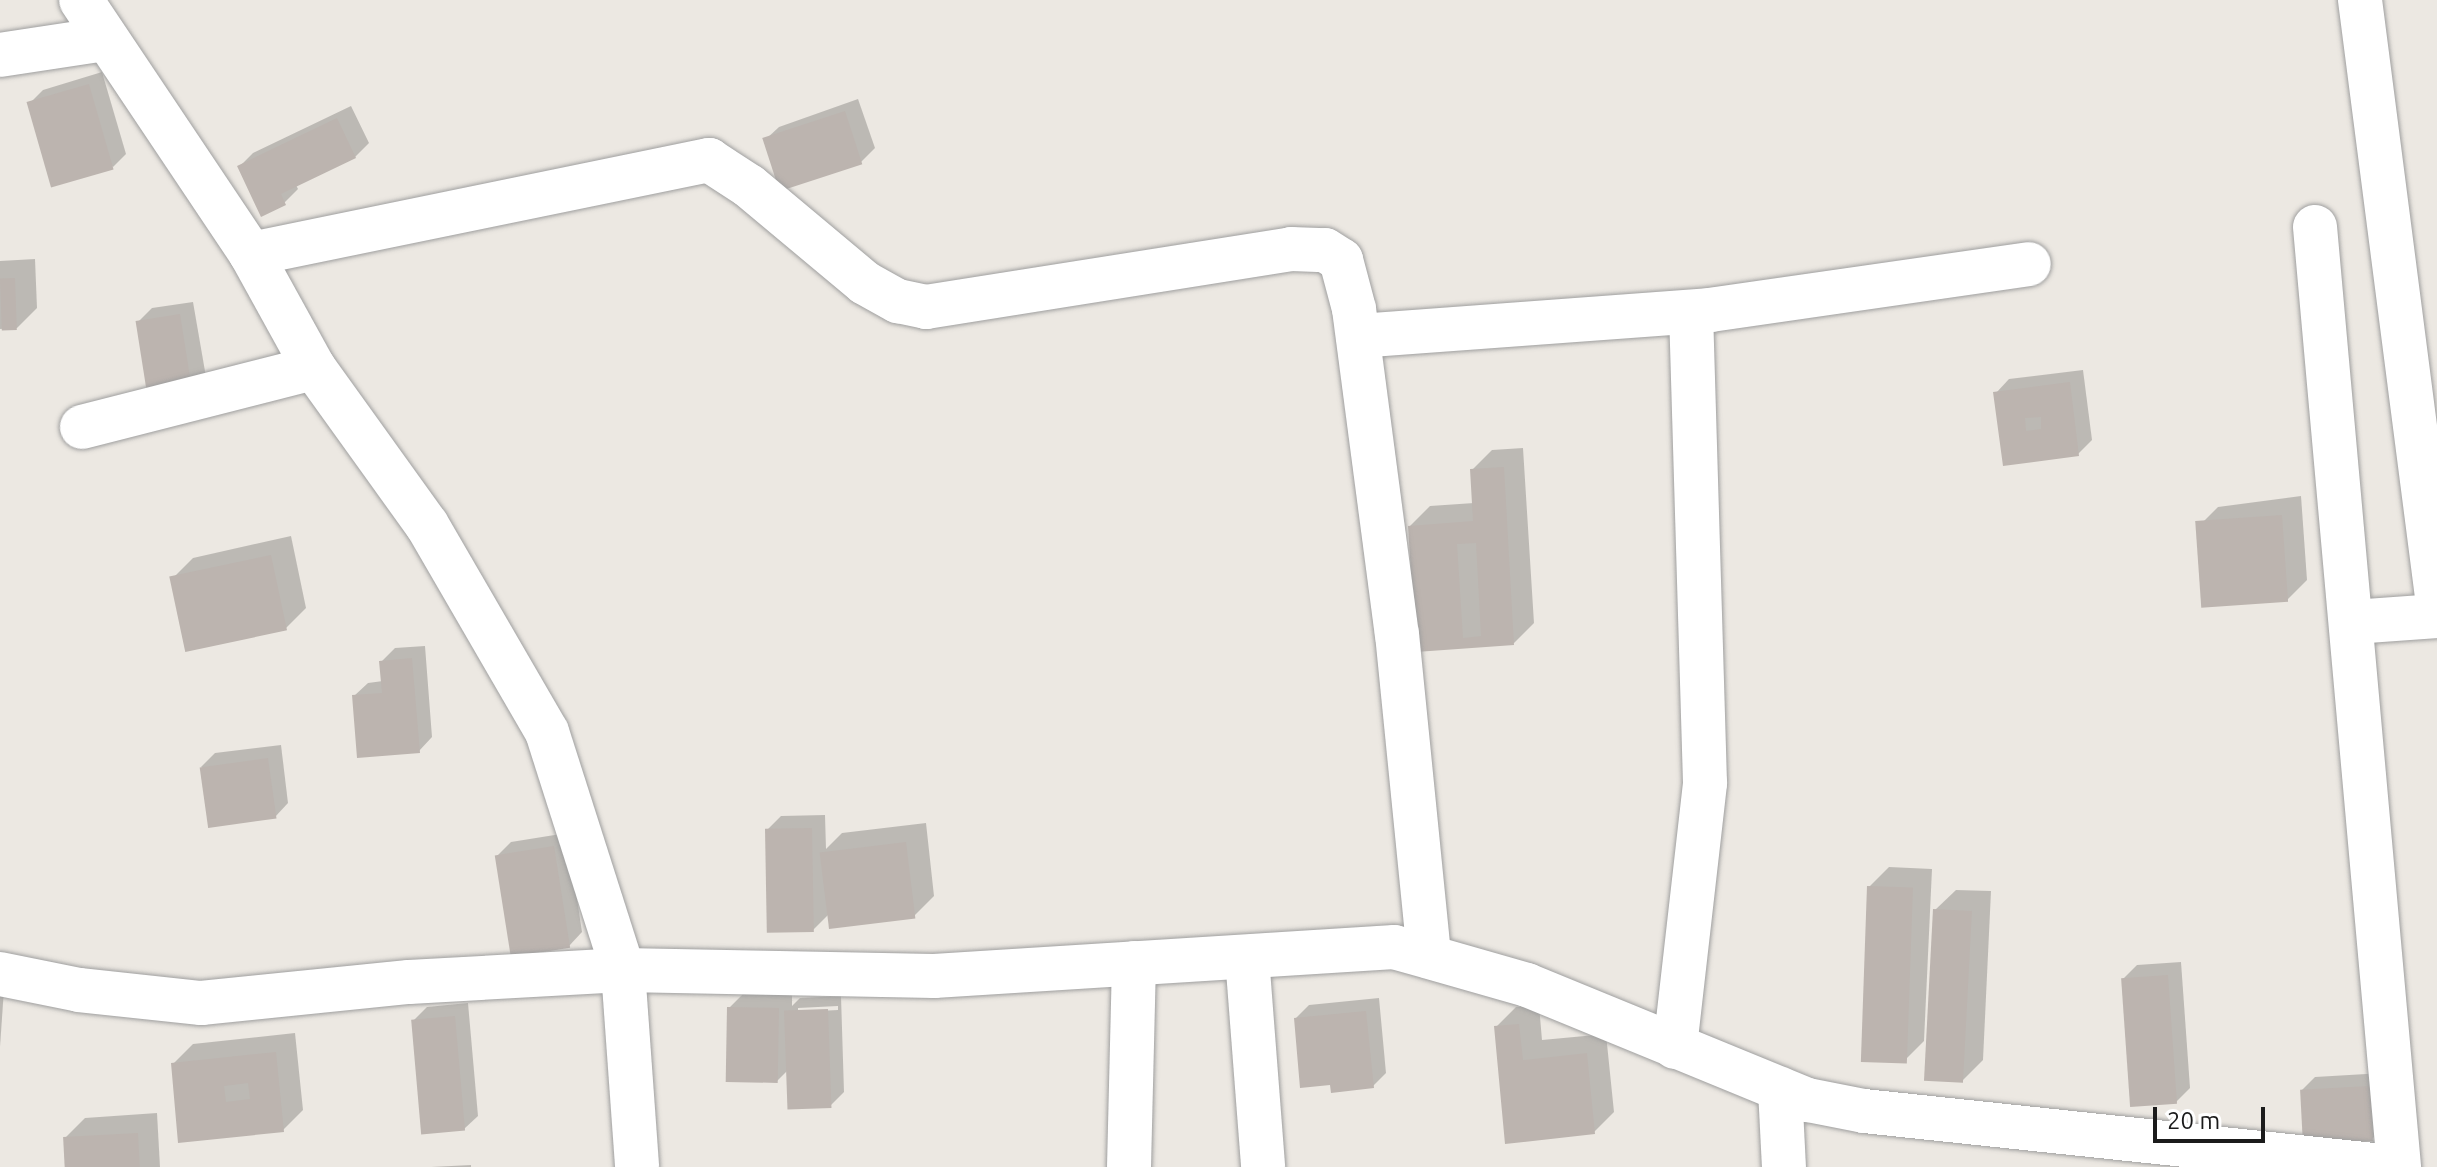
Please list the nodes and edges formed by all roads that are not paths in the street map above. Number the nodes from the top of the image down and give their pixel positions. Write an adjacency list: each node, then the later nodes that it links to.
1 (81, 0): 3 (street)
2 (2360, 0): 12 (street)
3 (105, 39): 4 (street); 6 (street)
4 (0, 55)
5 (2315, 227): 14 (street)
6 (251, 254): 9 (street); 10 (street)
7 (2029, 264): 8 (street)
8 (1691, 312): 9 (street); 20 (street)
9 (1358, 336): 15 (street)
10 (314, 368): 11 (street); 18 (street)
11 (82, 427)
12 (2437, 597)
13 (2437, 616): 14 (street)
14 (2353, 622): 27 (street)
15 (1429, 956): 16 (street); 20 (street)
16 (1247, 957): 17 (street); 24 (street)
17 (1134, 963): 18 (street); 23 (street)
18 (623, 970): 19 (street); 22 (street)
19 (0, 974)
20 (1675, 1047): 21 (street)
21 (1780, 1089): 25 (street); 26 (street)
22 (637, 1167)
23 (1129, 1167)
24 (1263, 1167)
25 (1784, 1167)
26 (2392, 1167)
27 (2399, 1167)

